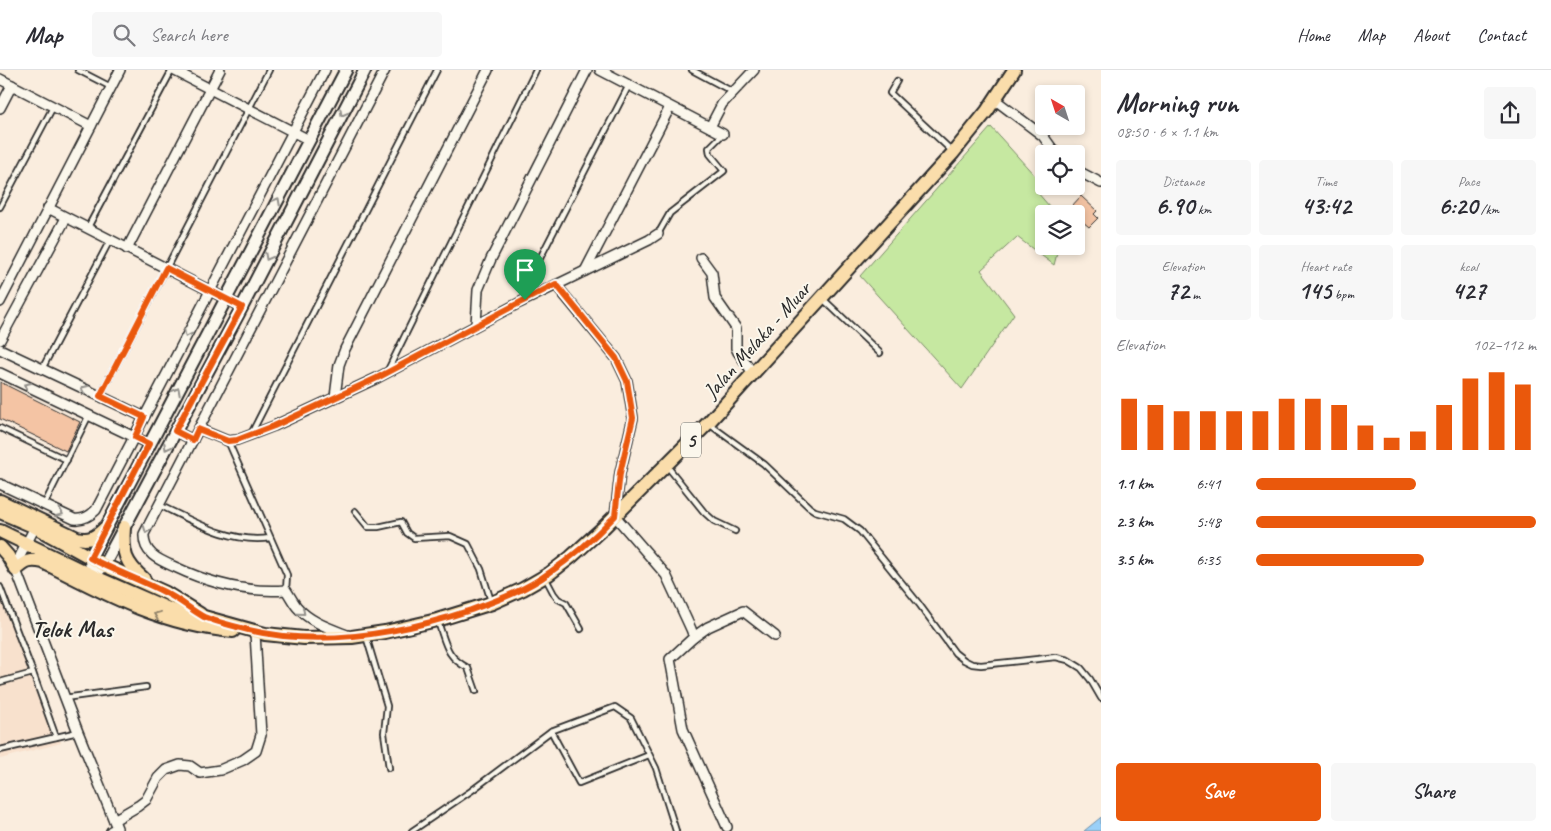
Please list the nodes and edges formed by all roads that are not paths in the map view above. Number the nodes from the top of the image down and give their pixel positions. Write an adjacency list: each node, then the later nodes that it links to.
1 (78, 70): 22 (lane)
2 (120, 70): 22 (street)
3 (173, 70): 23 (street); 42 (lane)
4 (220, 70): 23 (street)
5 (269, 70): 29 (lane)
6 (325, 70): 32 (street)
7 (346, 70): 34 (street)
8 (366, 70): 55 (street, one-way to 55)
9 (385, 70): 70 (street)
10 (437, 70): 72 (lane)
11 (488, 70): 65 (street)
12 (536, 70): 62 (lane)
13 (587, 70): 56 (street)
14 (600, 70): 21 (street)
15 (692, 70): 24 (lane)
16 (754, 70): 24 (street)
17 (1014, 70): 25 (main road, Jalan Melaka - Muar / 5)
18 (0, 79): 20 (street)
19 (897, 81): 36 (lane)
20 (12, 85): 26 (street); 28 (street)
21 (629, 85): 27 (street); 53 (lane)
22 (111, 86): 30 (street)
23 (210, 89): 29 (street); 45 (street)
24 (733, 92): 31 (street)
25 (994, 99): 35 (street); 36 (main road, Jalan Melaka - Muar / 5)
26 (53, 107): 30 (street); 39 (lane)
27 (670, 107): 31 (street); 48 (street)
28 (0, 108)
29 (249, 109): 32 (street); 47 (lane)
30 (91, 126): 40 (street)
31 (710, 128): 33 (street)
32 (292, 132): 34 (street); 50 (street)
33 (723, 134): 43 (lane)
34 (308, 140): 52 (street, one-way to 34)
35 (1050, 145)
36 (953, 153): 51 (main road, Jalan Melaka - Muar / 5)
37 (1085, 175): 38 (street)
38 (1101, 183)
39 (0, 207)
40 (48, 208): 41 (street); 54 (street)
41 (66, 218): 42 (street); 57 (street)
42 (87, 228): 44 (street)
43 (658, 234): 48 (street)
44 (110, 240): 45 (street); 60 (lane)
45 (127, 249): 47 (street)
46 (700, 258): 63 (street)
47 (166, 268): 50 (street); 64 (lane)
48 (584, 271): 49 (street)
49 (556, 284): 53 (street); 85 (street)
50 (209, 291): 52 (street); 67 (street, one-way to 67)
51 (822, 298): 59 (lane); 63 (main road, Jalan Melaka - Muar / 5)
52 (225, 299): 55 (street); 76 (street, one-way to 52)
53 (525, 300): 56 (street)
54 (0, 302)
55 (242, 307): 71 (street)
56 (476, 325): 62 (street)
57 (0, 340)
58 (0, 349): 60 (street)
59 (880, 353)
60 (42, 369): 64 (street, one-way to 60)
61 (0, 372): 66 (street, one-way to 61)
62 (386, 373): 65 (street)
63 (753, 373): 68 (main road, Jalan Melaka - Muar / 5)
64 (100, 396): 67 (street)
65 (336, 398): 72 (street)
66 (90, 415): 73 (street); 77 (lane)
67 (144, 417): 73 (street)
68 (708, 423): 78 (main road, Jalan Melaka - Muar / 5); 116 (lane)
69 (0, 428): 77 (lane)
70 (198, 429): 74 (street); 75 (street)
71 (175, 431): 74 (street); 87 (street, one-way to 87)
72 (250, 435): 75 (street)
73 (135, 437): 76 (street); 81 (street, one-way to 73)
74 (193, 440): 82 (street)
75 (228, 441): 91 (lane)
76 (149, 444): 88 (street)
77 (67, 460): 81 (lane)
78 (666, 465): 85 (main road, Jalan Melaka - Muar / 5); 90 (lane)
79 (0, 484): 81 (street)
80 (0, 501): 88 (main road)
81 (44, 505)
82 (159, 505): 91 (lane); 101 (street, one-way to 101)
83 (355, 511): 102 (lane)
84 (0, 512): 86 (main road, Jalan Melaka - Muar / 5)
85 (615, 516): 98 (main road, Jalan Melaka - Muar / 5); 110 (street)
86 (35, 527): 92 (street); 94 (main road, Jalan Melaka - Muar / 5)
87 (124, 527): 95 (street); 100 (main road)
88 (105, 528): 94 (street)
89 (0, 531): 92 (main road, Jalan Melaka - Muar / 5)
90 (735, 531)
91 (270, 538): 101 (lane)
92 (26, 545): 96 (street); 97 (main road, Jalan Melaka - Muar / 5)
93 (0, 547): 96 (main road)
94 (90, 558): 95 (main road, Jalan Melaka - Muar / 5); 97 (street)
95 (104, 565): 97 (street); 100 (main road, Jalan Melaka - Muar / 5)
96 (16, 570): 106 (main road, one-way to 96); 115 (street)
97 (93, 576): 103 (main road, Jalan Melaka - Muar / 5)
98 (545, 576): 102 (main road, Jalan Melaka - Muar / 5); 105 (lane)
99 (0, 587): 111 (lane)
100 (153, 587): 103 (main road, Jalan Melaka - Muar / 5)
101 (286, 590): 109 (street, one-way to 109)
102 (492, 602): 104 (main road, Jalan Melaka - Muar / 5)
103 (204, 617): 106 (main road, Jalan Melaka - Muar / 5)
104 (437, 620): 107 (main road, Jalan Melaka - Muar / 5); 114 (lane)
105 (581, 629)
106 (260, 634): 109 (main road, Jalan Melaka - Muar / 5); 124 (street)
107 (366, 635): 109 (main road, Jalan Melaka - Muar / 5); 122 (lane)
108 (775, 636): 110 (street)
109 (352, 637)
110 (694, 637): 123 (street)
111 (33, 673): 112 (lane); 119 (lane)
112 (0, 682)
113 (146, 686): 115 (lane)
114 (476, 691)
115 (64, 698): 118 (street)
116 (1101, 698)
117 (551, 731): 121 (lane); 121 (lane); 125 (lane)
118 (78, 732): 119 (lane); 124 (street)
119 (56, 737): 120 (lane)
120 (0, 750)
121 (649, 755): 126 (lane)
122 (389, 768)
123 (727, 827)
124 (115, 828)
125 (412, 831)
126 (676, 831)

